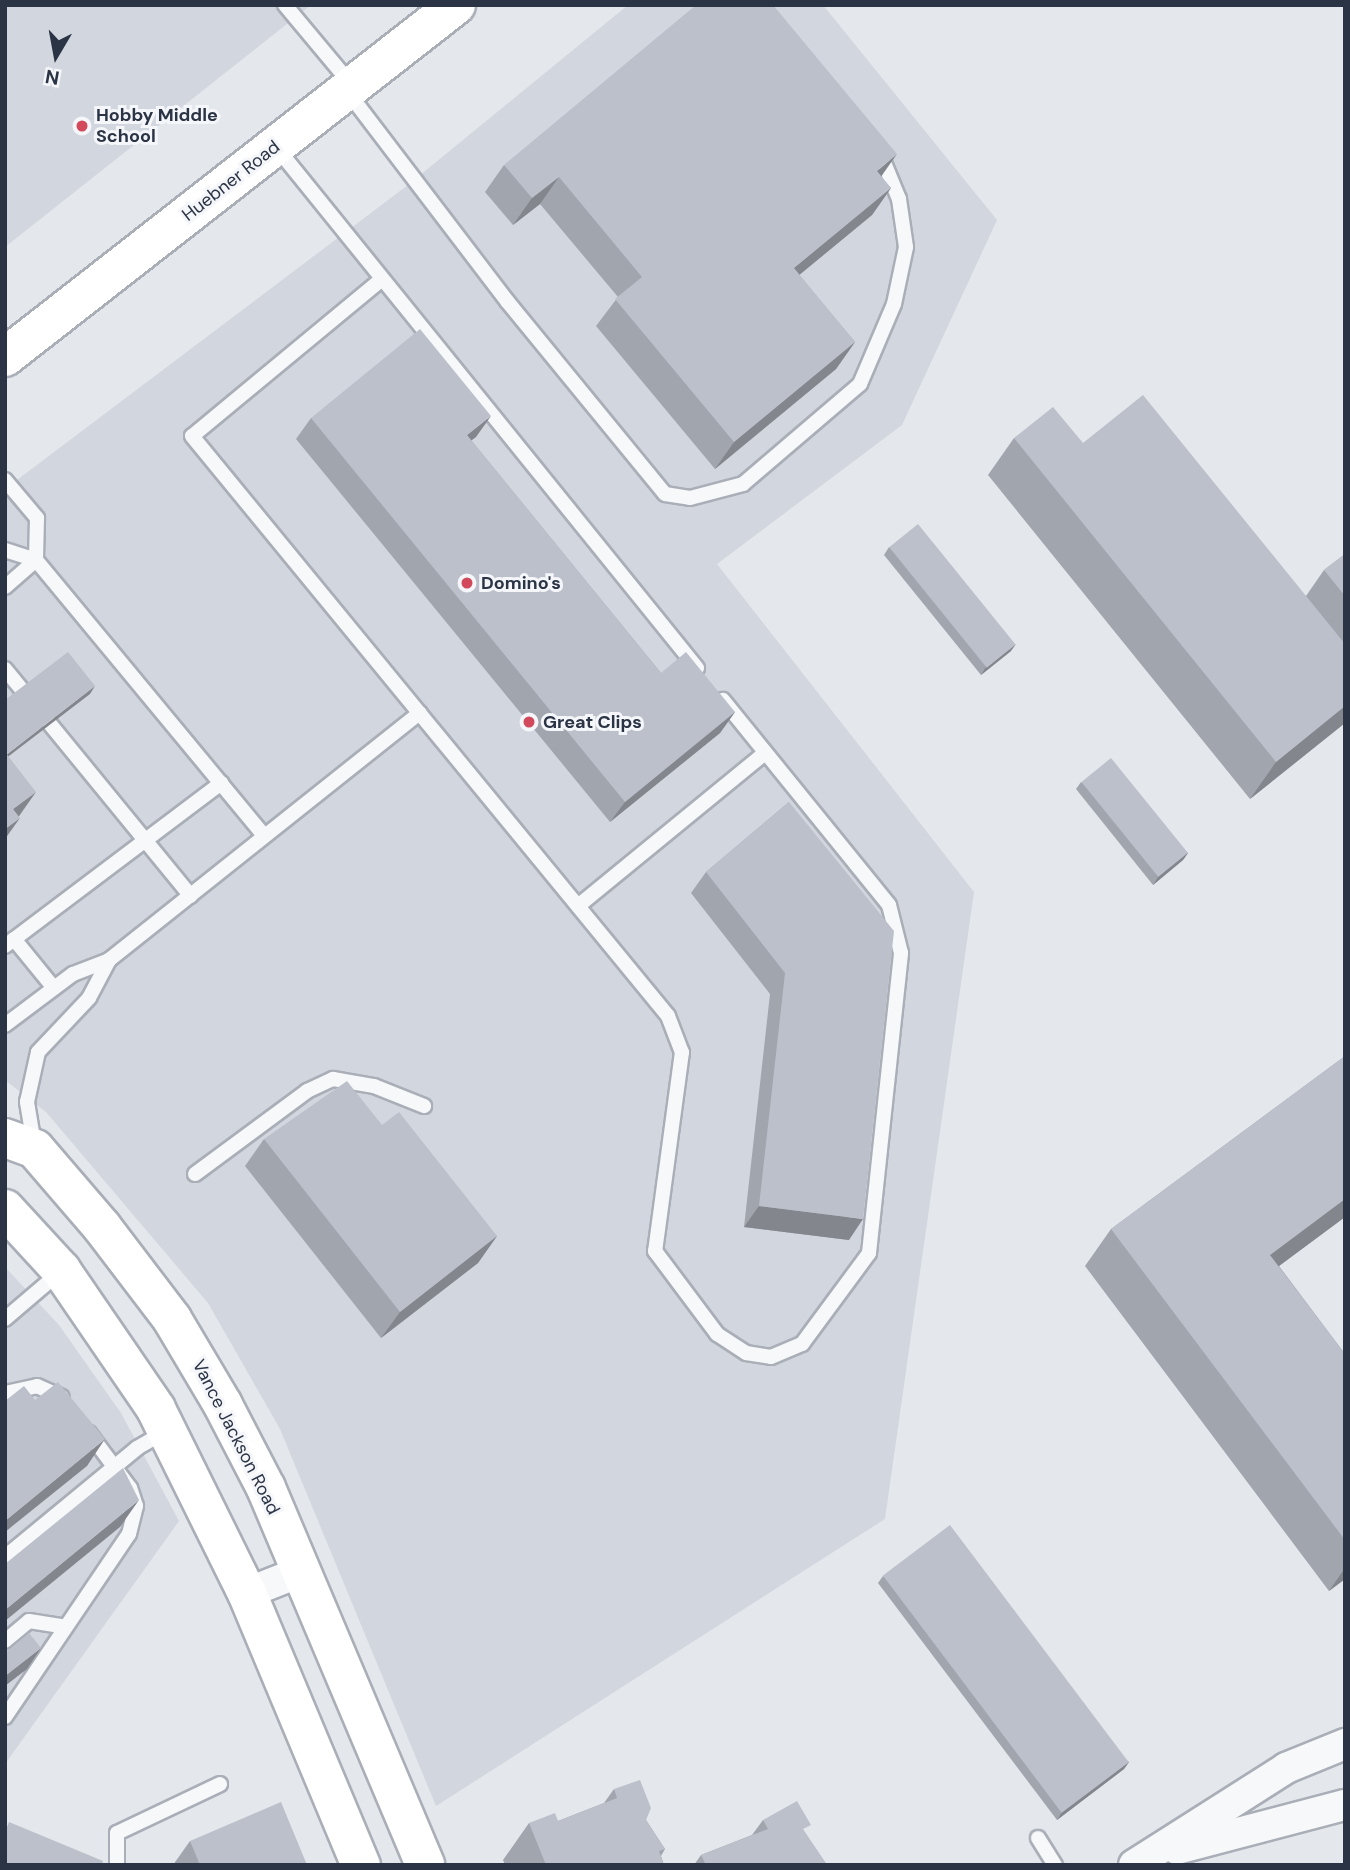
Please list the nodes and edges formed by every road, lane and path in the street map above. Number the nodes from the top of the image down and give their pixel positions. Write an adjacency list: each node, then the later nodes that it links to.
1 (285, 5): 3 (lane)
2 (456, 5): 3 (main road, Huebner Road)
3 (350, 88): 4 (lane); 5 (main road, Huebner Road)
4 (867, 136)
5 (275, 146): 6 (lane); 7 (main road, Huebner Road)
6 (382, 279): 13 (lane); 14 (lane)
7 (5, 357)
8 (5, 480): 10 (lane)
9 (5, 550): 10 (lane)
10 (36, 560): 11 (lane); 15 (lane)
11 (5, 587)
12 (5, 669): 17 (lane)
13 (419, 713): 16 (lane); 19 (lane)
14 (765, 753): 19 (lane); 19 (lane)
15 (221, 783): 16 (lane); 17 (lane)
16 (263, 834): 18 (lane)
17 (146, 840): 18 (lane); 20 (lane)
18 (191, 896): 21 (lane)
19 (578, 906)
20 (10, 943): 22 (lane)
21 (109, 960): 22 (lane); 25 (lane)
22 (54, 988): 23 (lane)
23 (5, 1025)
24 (424, 1106): 26 (lane)
25 (20, 1144): 34 (main road, Vance Jackson Road)
26 (195, 1174)
27 (5, 1209): 28 (main road)
28 (61, 1270): 29 (lane); 31 (main road)
29 (5, 1319)
30 (5, 1393): 32 (lane)
31 (167, 1430): 32 (lane); 35 (main road)
32 (115, 1469): 33 (lane); 36 (lane)
33 (5, 1557)
34 (300, 1572): 35 (street); 46 (main road, Vance Jackson Road)
35 (247, 1593): 45 (main road)
36 (66, 1627): 37 (lane); 38 (lane)
37 (5, 1641)
38 (5, 1717)
39 (1345, 1744): 43 (street)
40 (220, 1784): 44 (lane)
41 (1345, 1805): 43 (street)
42 (1038, 1838): 47 (lane)
43 (1142, 1861)
44 (117, 1865)
45 (360, 1865)
46 (425, 1865)
47 (1055, 1865)

